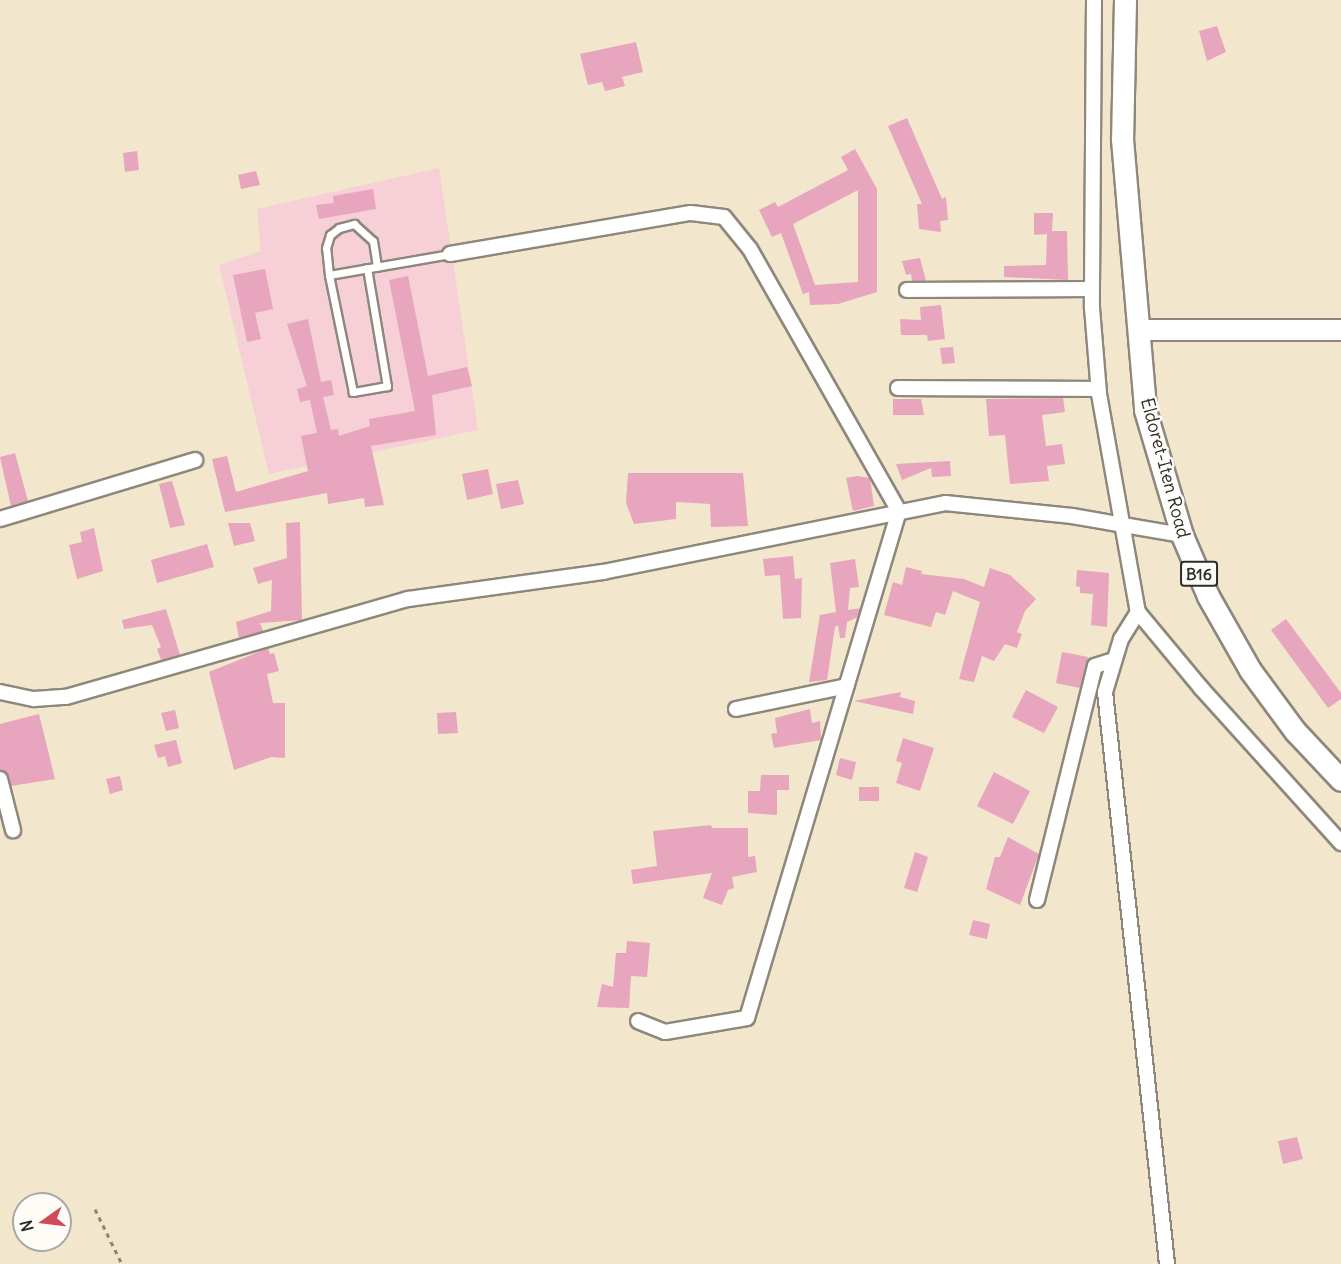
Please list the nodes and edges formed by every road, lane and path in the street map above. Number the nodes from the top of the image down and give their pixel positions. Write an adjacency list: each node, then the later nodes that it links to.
1 (1094, 0): 7 (street)
2 (1125, 0): 9 (main road, Eldoret-Iten Road / B16)
3 (450, 254): 4 (lane); 14 (street)
4 (377, 267): 5 (lane); 6 (lane)
5 (367, 268): 6 (lane); 6 (lane)
6 (329, 275)
7 (1092, 289): 8 (street); 12 (street)
8 (907, 290)
9 (1139, 330): 10 (main road); 17 (main road, Eldoret-Iten Road / B16)
10 (1341, 330)
11 (897, 388): 12 (street)
12 (1098, 389): 16 (street)
13 (195, 460): 15 (street)
14 (899, 511): 16 (street); 20 (street); 21 (street)
15 (0, 519)
16 (1124, 527): 17 (street); 18 (street)
17 (1182, 536): 24 (main road, Eldoret-Iten Road / B16)
18 (1138, 612): 19 (street); 26 (street)
19 (1113, 660): 27 (street); 31 (street)
20 (846, 686): 22 (street); 28 (street)
21 (0, 692)
22 (736, 709)
23 (0, 780): 25 (street)
24 (1341, 780)
25 (13, 830)
26 (1341, 843)
27 (1037, 900)
28 (638, 1021)
29 (95, 1209): 30 (path)
30 (122, 1264)
31 (1167, 1264)

